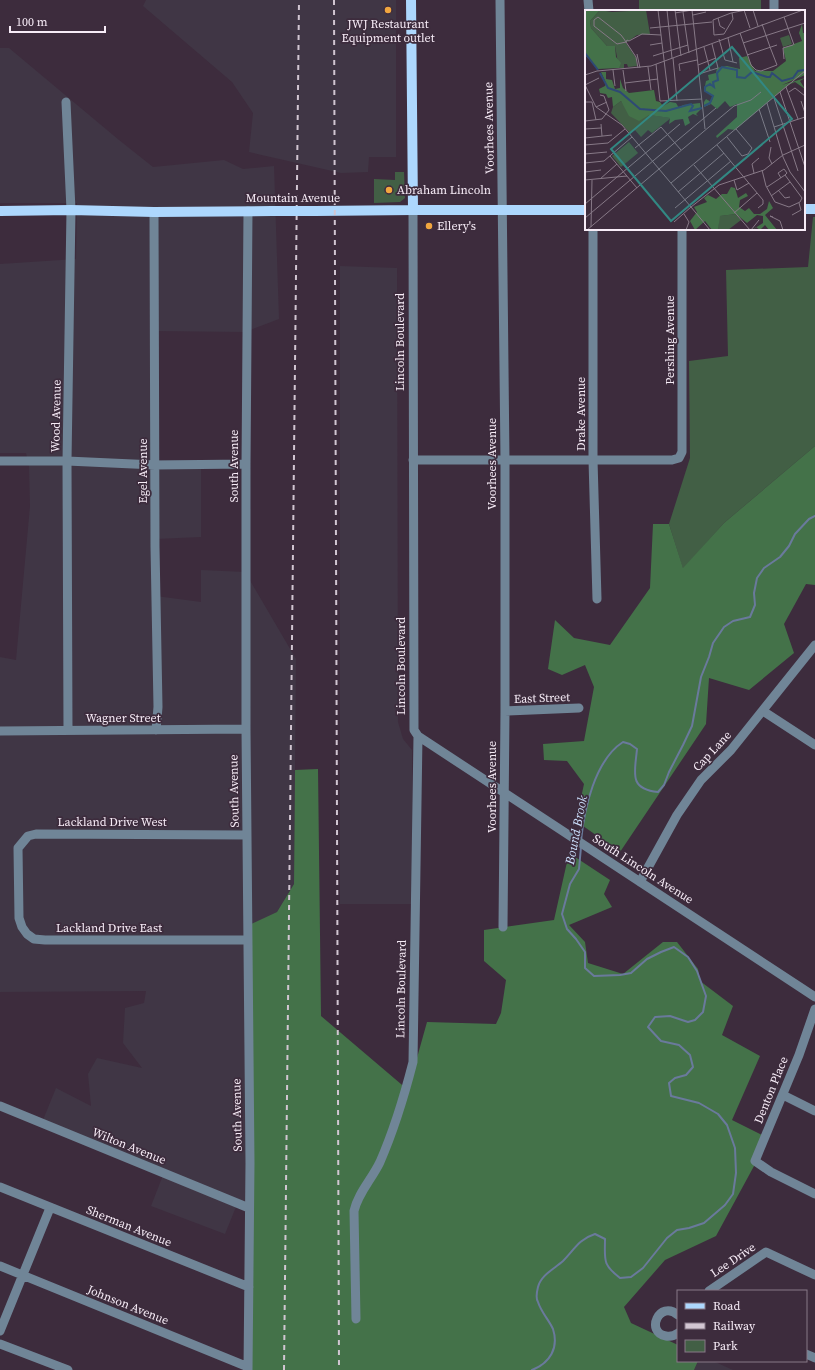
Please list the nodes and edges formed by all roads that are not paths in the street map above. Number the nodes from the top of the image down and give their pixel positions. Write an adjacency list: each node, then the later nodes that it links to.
1 (411, 0): 5 (main road, Lincoln Boulevard)
2 (500, 0): 6 (street, Voorhees Avenue)
3 (66, 102): 4 (street, Wood Avenue)
4 (71, 210): 8 (main road, Mountain Avenue); 10 (main road, Mountain Avenue); 17 (street, Wood Avenue)
5 (413, 210): 6 (main road, Mountain Avenue); 9 (main road, Mountain Avenue, bridge); 13 (street, Lincoln Boulevard)
6 (503, 210): 7 (main road, Mountain Avenue); 14 (street, Voorhees Avenue)
7 (585, 210)
8 (0, 211)
9 (248, 211): 10 (main road, Mountain Avenue); 18 (street, South Avenue)
10 (154, 212): 19 (street, Egel Avenue)
11 (593, 230): 15 (street, Drake Avenue)
12 (682, 230): 15 (street, Pershing Avenue)
13 (413, 460): 14 (street); 30 (street, Lincoln Boulevard)
14 (505, 460): 15 (street); 25 (street, Voorhees Avenue)
15 (593, 460): 20 (street, Drake Avenue)
16 (0, 461): 17 (street)
17 (67, 461): 19 (street); 26 (street, Wood Avenue)
18 (246, 464): 19 (street); 27 (street, South Avenue)
19 (155, 465): 28 (street, Egel Avenue)
20 (597, 599)
21 (815, 645): 22 (street, Cap Lane)
22 (812, 656): 24 (street, Cap Lane)
23 (579, 708): 25 (street, East Street)
24 (763, 711): 31 (street); 35 (street, Cap Lane)
25 (505, 712): 32 (street, Voorhees Avenue)
26 (68, 729): 28 (street, Wagner Street); 29 (street, Wagner Street)
27 (246, 729): 28 (street, Wagner Street); 33 (street, South Avenue)
28 (156, 730)
29 (0, 731)
30 (418, 736): 32 (street, South Lincoln Avenue); 53 (street, Lincoln Boulevard)
31 (815, 745)
32 (504, 792): 35 (street, South Lincoln Avenue); 36 (street, Voorhees Avenue)
33 (247, 835): 34 (street, Lackland Drive West); 37 (street, South Avenue)
34 (18, 882): 37 (street, Lackland Drive East)
35 (640, 882): 38 (street, South Lincoln Avenue)
36 (503, 927)
37 (248, 940): 46 (street, South Avenue)
38 (815, 997)
39 (815, 1009): 40 (street, Denton Place)
40 (783, 1095): 42 (street); 44 (street, Denton Place)
41 (0, 1106): 46 (street, Wilton Avenue)
42 (815, 1111)
43 (0, 1187): 45 (street, Sherman Avenue)
44 (815, 1194)
45 (50, 1208): 48 (street); 50 (street, Sherman Avenue)
46 (249, 1208): 50 (street, South Avenue)
47 (0, 1266): 48 (street, Johnson Avenue)
48 (23, 1275): 54 (street); 57 (street, Johnson Avenue)
49 (815, 1275): 51 (street, Lee Drive)
50 (248, 1287): 57 (street, South Avenue)
51 (710, 1290)
52 (677, 1314): 55 (street)
53 (356, 1319)
54 (0, 1331)
55 (677, 1334)
56 (0, 1344): 58 (street)
57 (248, 1368)
58 (68, 1370)

